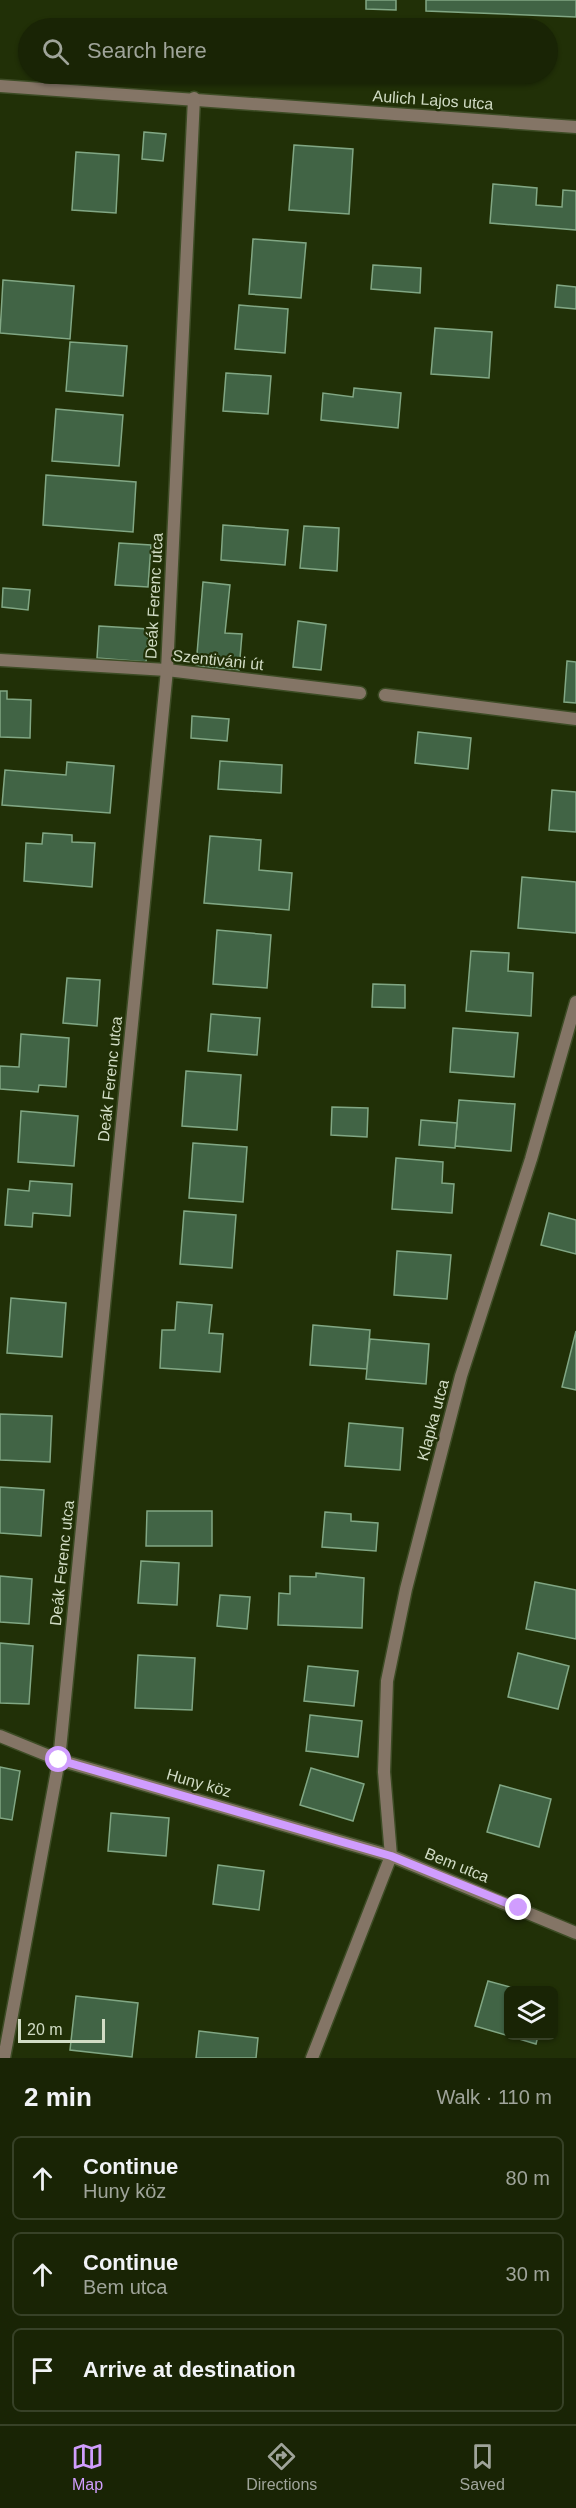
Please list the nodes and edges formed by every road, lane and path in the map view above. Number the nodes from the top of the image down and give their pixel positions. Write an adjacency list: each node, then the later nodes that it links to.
1 (0, 86): 2 (street, Aulich Lajos utca)
2 (194, 99): 3 (street, Aulich Lajos utca); 5 (street, Deák Ferenc utca)
3 (576, 127)
4 (0, 660): 5 (street, Szentiváni út)
5 (168, 670): 6 (street, Szentiváni út); 11 (street, Deák Ferenc utca)
6 (360, 693)
7 (385, 695): 8 (street)
8 (576, 719)
9 (576, 1002): 12 (street, Klapka utca)
10 (0, 1736): 11 (street, Huny köz)
11 (59, 1760): 12 (street, Huny köz); 14 (street, Deák Ferenc utca)
12 (391, 1856): 13 (street, Bem utca); 15 (street)
13 (576, 1933)
14 (4, 2058)
15 (312, 2058)

